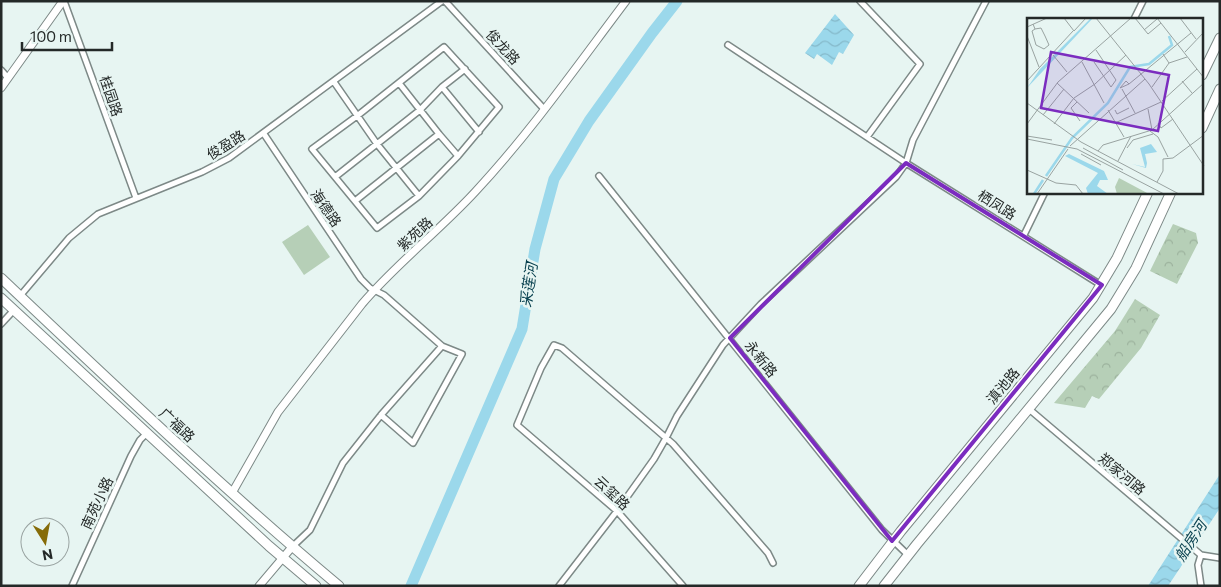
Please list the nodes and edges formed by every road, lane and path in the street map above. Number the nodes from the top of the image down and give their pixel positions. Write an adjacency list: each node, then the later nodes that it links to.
1 (64, 1): 13 (street); 37 (street, 桂园路)
2 (444, 1): 14 (street, 俊盈路); 19 (street, 俊龙路)
3 (626, 1): 19 (street, 紫苑路)
4 (860, 1): 26 (street)
5 (986, 1): 29 (street)
6 (1142, 1): 7 (street)
7 (1134, 18)
8 (1220, 38): 12 (main road)
9 (728, 45): 26 (street, 栖凤路)
10 (465, 69): 15 (street); 16 (street); 23 (street)
11 (1, 70): 13 (street)
12 (1204, 71)
13 (8, 78): 17 (street)
14 (334, 82): 21 (street); 24 (street, 俊盈路)
15 (399, 83): 20 (street); 21 (street)
16 (442, 87): 20 (street); 23 (street)
17 (1, 88)
18 (1220, 89): 22 (main road)
19 (544, 109): 42 (street, 紫苑路)
20 (420, 110): 25 (street); 27 (street)
21 (357, 116): 27 (street); 32 (street)
22 (1204, 124)
23 (479, 132): 28 (street)
24 (264, 134): 37 (street, 俊盈路); 42 (street, 海德路)
25 (439, 134): 28 (street); 30 (street)
26 (867, 137): 29 (street, 栖凤路)
27 (377, 144): 30 (street); 32 (street)
28 (458, 156): 36 (street)
29 (906, 163): 39 (street, 栖凤路); 47 (street)
30 (396, 169): 36 (street); 38 (street)
31 (599, 176): 47 (street, 永新路)
32 (335, 177): 38 (street)
33 (1044, 194): 39 (street)
34 (1147, 194): 41 (main road, 滇池路)
35 (1170, 194): 49 (main road)
36 (419, 196): 38 (street)
37 (136, 198): 43 (street, 俊盈路)
38 (355, 201)
39 (1024, 235): 41 (street, 栖凤路)
40 (1, 278): 43 (main road, 广福路)
41 (1102, 285): 55 (main road, 滇池路)
42 (374, 289): 48 (street, 海德路); 53 (street, 紫苑路)
43 (20, 296): 53 (main road, 广福路)
44 (1, 298): 45 (main road, 广福路)
45 (14, 310): 46 (street); 51 (main road, 广福路)
46 (1, 324)
47 (730, 338): 52 (street); 55 (street, 永新路)
48 (442, 346): 50 (street); 50 (street, 海德路)
49 (1028, 409): 57 (main road); 58 (street, 郑家河路)
50 (381, 415): 56 (street)
51 (147, 432): 59 (main road, 广福路); 62 (street, 南苑小路)
52 (666, 438): 54 (street); 54 (street, 云玺路); 61 (street)
53 (232, 493): 56 (main road, 广福路)
54 (617, 511): 66 (street); 67 (street, 云玺路)
55 (892, 541): 57 (street, 永新路); 68 (main road, 滇池路)
56 (292, 547): 59 (street); 65 (main road, 广福路)
57 (908, 555): 69 (main road)
58 (1201, 555): 60 (street); 70 (street)
59 (283, 557): 63 (street); 64 (main road, 广福路)
60 (1220, 558)
61 (774, 563)
62 (72, 586)
63 (259, 586)
64 (316, 586)
65 (338, 586)
66 (559, 586)
67 (683, 586)
68 (859, 586)
69 (884, 586)
70 (1202, 586)

